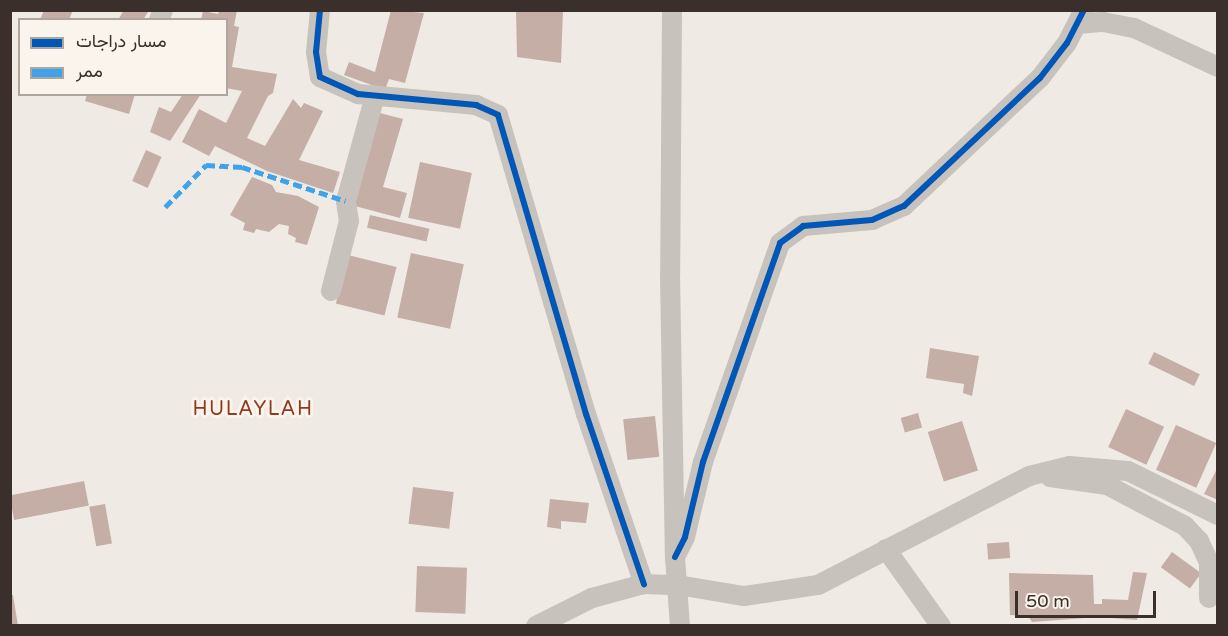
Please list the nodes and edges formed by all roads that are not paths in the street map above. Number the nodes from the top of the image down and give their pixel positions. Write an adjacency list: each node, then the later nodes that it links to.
1 (320, 10): 5 (street)
2 (672, 10): 10 (street)
3 (1081, 17): 4 (street); 10 (street)
4 (1218, 67)
5 (375, 96): 6 (street); 11 (street)
6 (331, 291)
7 (1029, 476): 8 (street); 9 (street); 13 (street)
8 (1218, 515)
9 (886, 549): 12 (street); 16 (street)
10 (675, 557): 12 (street)
11 (644, 584): 12 (street); 14 (street)
12 (678, 585): 15 (street)
13 (1209, 598)
14 (536, 626)
15 (680, 626)
16 (941, 626)

